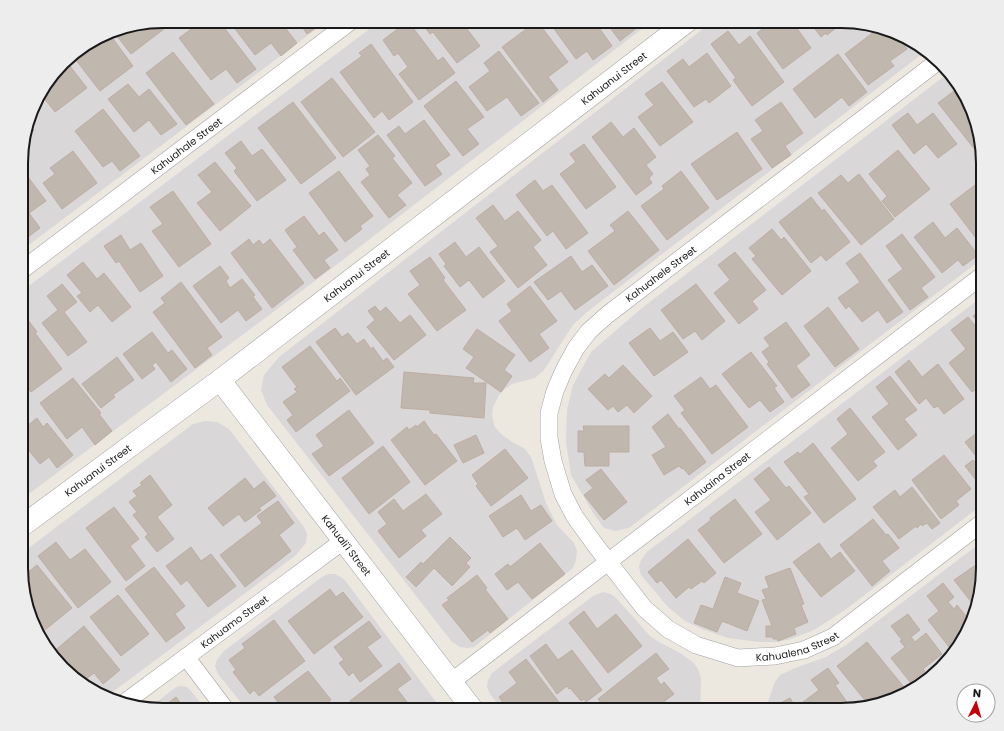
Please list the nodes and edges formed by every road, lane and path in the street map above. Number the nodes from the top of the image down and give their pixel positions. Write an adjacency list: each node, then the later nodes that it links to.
1 (342, 28): 4 (street, Kahuahale Street)
2 (679, 28): 6 (street, Kahuanui Street)
3 (933, 65): 10 (street, Kahuahele Street)
4 (28, 265)
5 (976, 280): 10 (street, Kahuaina Street)
6 (220, 380): 7 (street, Kahuanui Street); 9 (street, Kahuali'i Street)
7 (28, 522)
8 (976, 527): 10 (street, Kahualena Street)
9 (343, 541): 11 (street, Kahuamo Street); 12 (street, Kahuali'i Street)
10 (609, 562): 12 (street, Kahuaina Street)
11 (186, 657): 13 (street, Kahuamo Street); 14 (street)
12 (451, 682): 15 (street, Kahuali'i Street)
13 (130, 698)
14 (221, 703)
15 (467, 703)

